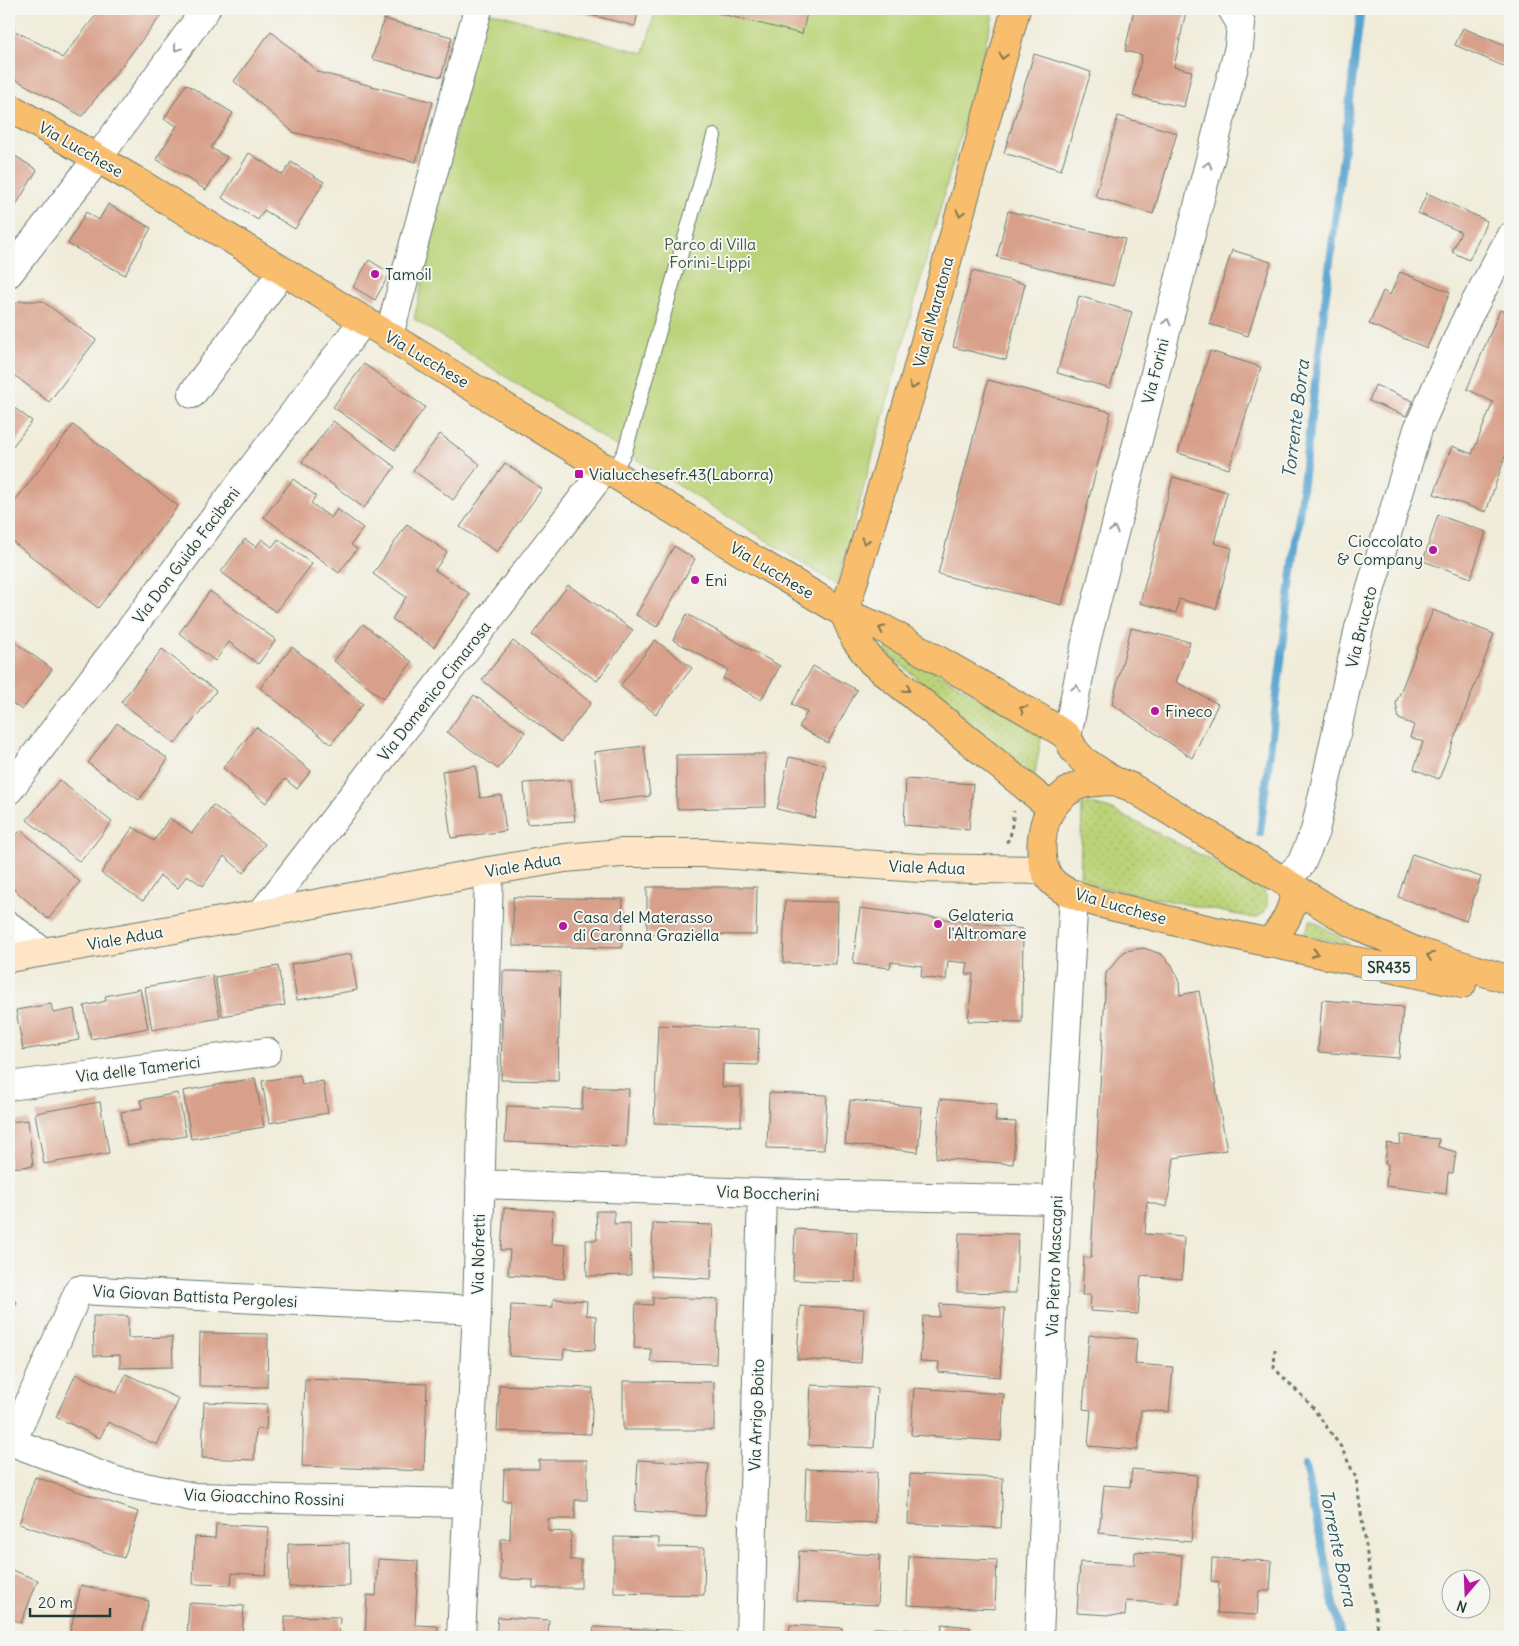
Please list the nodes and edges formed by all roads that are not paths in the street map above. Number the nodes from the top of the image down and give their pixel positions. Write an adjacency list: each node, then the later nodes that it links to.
1 (206, 9): 7 (street, one-way to 7)
2 (478, 9): 12 (street)
3 (1016, 9): 15 (main road, Via di Maratona, one-way to 15)
4 (1232, 9): 16 (street, Via Forini, one-way to 4)
5 (9, 107): 7 (main road, Via Lucchese)
6 (714, 136): 14 (lane)
7 (98, 158): 9 (main road, Via Lucchese); 10 (street)
8 (1510, 237): 22 (street, Via Bruceto)
9 (283, 271): 11 (main road, Via Lucchese); 13 (street)
10 (9, 274)
11 (364, 320): 12 (main road, Via Lucchese); 18 (street, Via Don Guido Facibeni)
12 (388, 336): 14 (main road, Via Lucchese)
13 (192, 394)
14 (610, 471): 15 (main road, Via Lucchese); 24 (street, Via Domenico Cimarosa)
15 (844, 613): 16 (main road, Via Lucchese, one-way to 15); 19 (main road, one-way to 19)
16 (1067, 736): 17 (main road)
17 (1114, 781): 19 (main road); 22 (main road)
18 (9, 790)
19 (1052, 808): 20 (main road)
20 (1045, 870): 21 (main road, Viale Adua); 23 (main road, Via Lucchese)
21 (489, 871): 24 (main road, Viale Adua); 33 (street, Via Nofretti)
22 (1290, 885): 26 (main road); 29 (main road, SR435, one-way to 22)
23 (1074, 894): 26 (main road, Via Lucchese); 35 (street, Via Pietro Mascagni)
24 (261, 914): 27 (main road, Viale Adua)
25 (9, 926): 27 (street)
26 (1267, 943): 30 (main road, SR435, one-way to 30)
27 (43, 952): 28 (main road, Viale Adua)
28 (9, 958)
29 (1510, 980)
30 (1510, 995)
31 (267, 1052): 32 (street, Via delle Tamerici)
32 (9, 1086)
33 (480, 1184): 34 (street, Via Boccherini); 36 (street, Via Nofretti)
34 (762, 1193): 35 (street, Via Boccherini); 40 (street, Via Arrigo Boito)
35 (1057, 1200): 41 (street, Via Pietro Mascagni)
36 (477, 1310): 37 (street, Via Giovan Battista Pergolesi); 38 (street, Via Nofretti)
37 (10, 1442): 38 (street, Via Gioacchino Rossini)
38 (468, 1503): 39 (street, Via Nofretti)
39 (461, 1637)
40 (750, 1637)
41 (1039, 1637)

